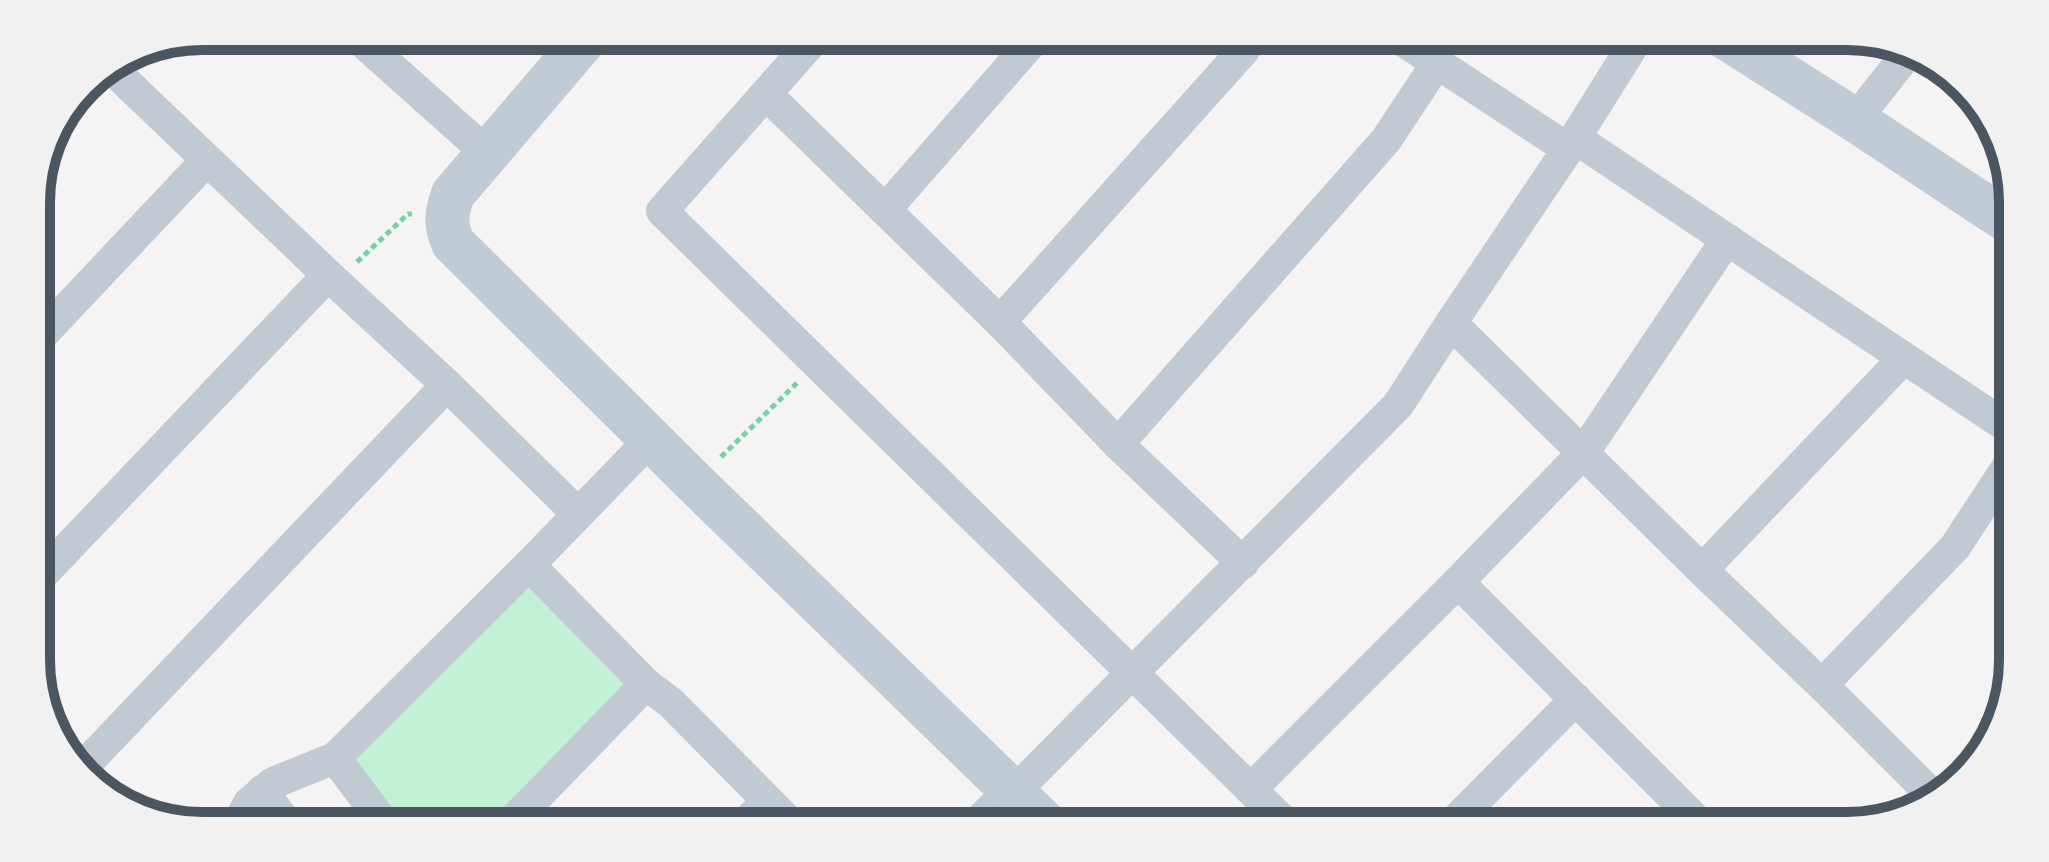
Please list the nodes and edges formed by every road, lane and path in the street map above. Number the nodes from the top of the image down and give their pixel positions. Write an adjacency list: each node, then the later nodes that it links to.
1 (372, 50): 15 (street)
2 (576, 50): 15 (street)
3 (805, 50): 12 (street)
4 (1025, 50): 17 (street)
5 (1244, 50): 22 (street)
6 (1417, 50): 10 (street)
7 (1630, 50): 14 (street)
8 (1745, 50): 13 (street)
9 (1902, 61): 13 (street)
10 (1437, 63): 14 (street); 30 (street)
11 (119, 75): 16 (street)
12 (766, 94): 17 (street); 26 (street)
13 (1855, 120): 19 (street)
14 (1572, 144): 20 (street); 23 (street)
15 (487, 153): 18 (street)
16 (207, 160): 21 (street); 24 (street)
17 (885, 210): 22 (street)
18 (447, 211): 21 (path); 29 (street)
19 (1999, 215)
20 (1727, 239): 25 (street); 31 (street)
21 (332, 279): 27 (street); 37 (street)
22 (1000, 322): 30 (street)
23 (1451, 323): 31 (street); 35 (street)
24 (50, 326)
25 (1904, 358): 28 (street); 38 (street)
26 (817, 364): 33 (path); 40 (street)
27 (447, 385): 34 (street); 45 (street)
28 (1999, 421)
29 (651, 439): 33 (street); 34 (street)
30 (1118, 444): 35 (street)
31 (1584, 452): 38 (street); 39 (street)
32 (1999, 480): 42 (street)
33 (695, 483): 47 (street)
34 (578, 514): 36 (street)
35 (1243, 563): 40 (street)
36 (529, 565): 41 (street); 44 (street)
37 (50, 567)
38 (1702, 570): 42 (street)
39 (1458, 582): 43 (street); 46 (street)
40 (1132, 674): 46 (street); 47 (street)
41 (646, 684): 50 (street); 54 (street)
42 (1822, 685): 48 (street)
43 (1576, 699): 60 (street); 61 (street)
44 (335, 758): 49 (street); 53 (street)
45 (89, 761)
46 (1251, 789): 59 (street)
47 (1012, 790): 57 (street); 58 (street)
48 (1927, 790)
49 (262, 791): 51 (street); 52 (street)
50 (767, 801): 55 (street); 56 (street)
51 (244, 812)
52 (278, 812)
53 (376, 812)
54 (522, 812)
55 (756, 812)
56 (778, 812)
57 (989, 812)
58 (1034, 812)
59 (1274, 812)
60 (1464, 812)
61 (1683, 812)

